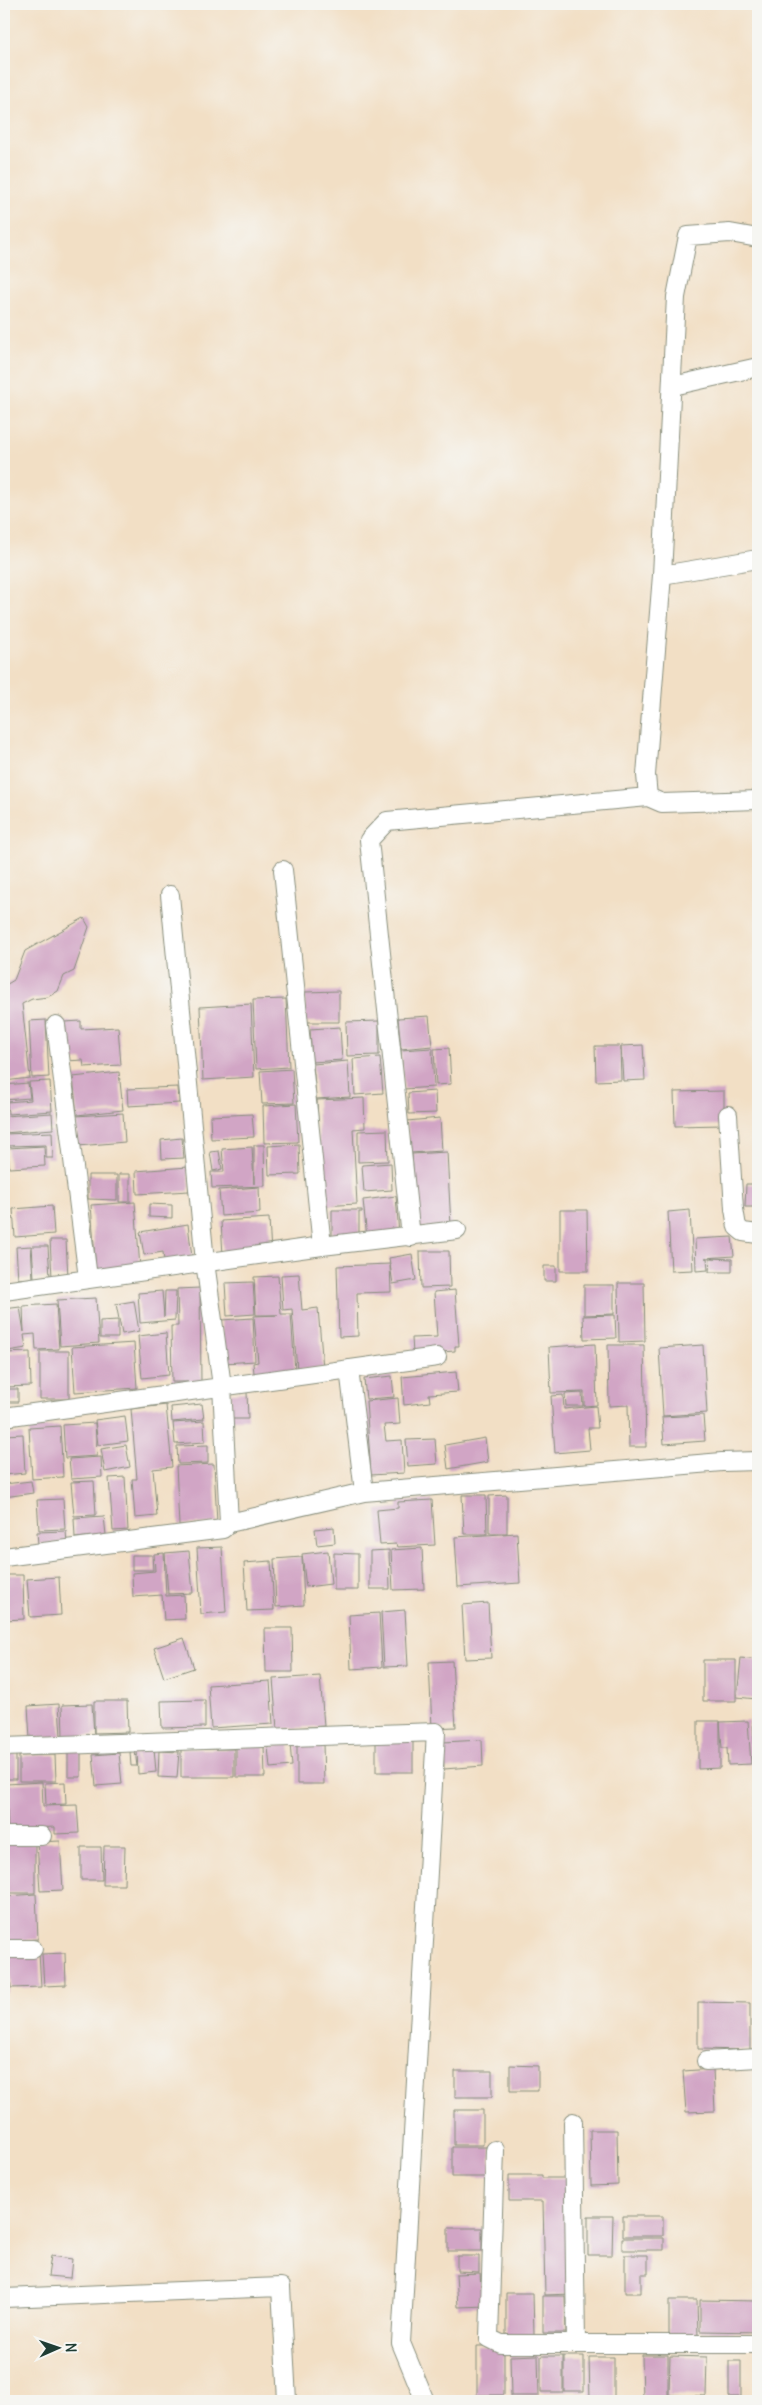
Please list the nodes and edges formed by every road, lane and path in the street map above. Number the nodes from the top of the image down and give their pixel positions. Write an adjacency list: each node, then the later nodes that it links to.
1 (758, 238): 3 (street)
2 (758, 367): 3 (street)
3 (673, 386): 5 (street)
4 (758, 559): 5 (street)
5 (662, 575): 6 (street)
6 (648, 797): 7 (street); 14 (street)
7 (758, 800)
8 (283, 870): 15 (street)
9 (170, 895): 16 (street)
10 (56, 1025): 17 (street)
11 (728, 1115): 13 (street)
12 (457, 1230): 14 (street)
13 (758, 1234)
14 (411, 1237): 15 (street)
15 (322, 1246): 16 (street)
16 (205, 1262): 17 (street); 21 (street)
17 (88, 1278): 18 (street)
18 (4, 1291)
19 (437, 1357): 20 (street)
20 (349, 1369): 21 (street); 24 (street)
21 (222, 1386): 22 (street); 25 (street)
22 (4, 1417)
23 (758, 1461): 24 (street)
24 (364, 1492): 25 (street)
25 (229, 1523): 26 (street)
26 (4, 1557)
27 (4, 1747): 40 (street)
28 (4, 1836): 29 (street)
29 (42, 1836)
30 (4, 1949): 31 (street)
31 (33, 1949)
32 (758, 2058): 33 (street)
33 (706, 2061)
34 (573, 2122): 37 (street)
35 (495, 2150): 37 (street)
36 (4, 2298): 39 (street)
37 (576, 2344): 38 (street)
38 (758, 2344)
39 (287, 2401)
40 (425, 2401)

